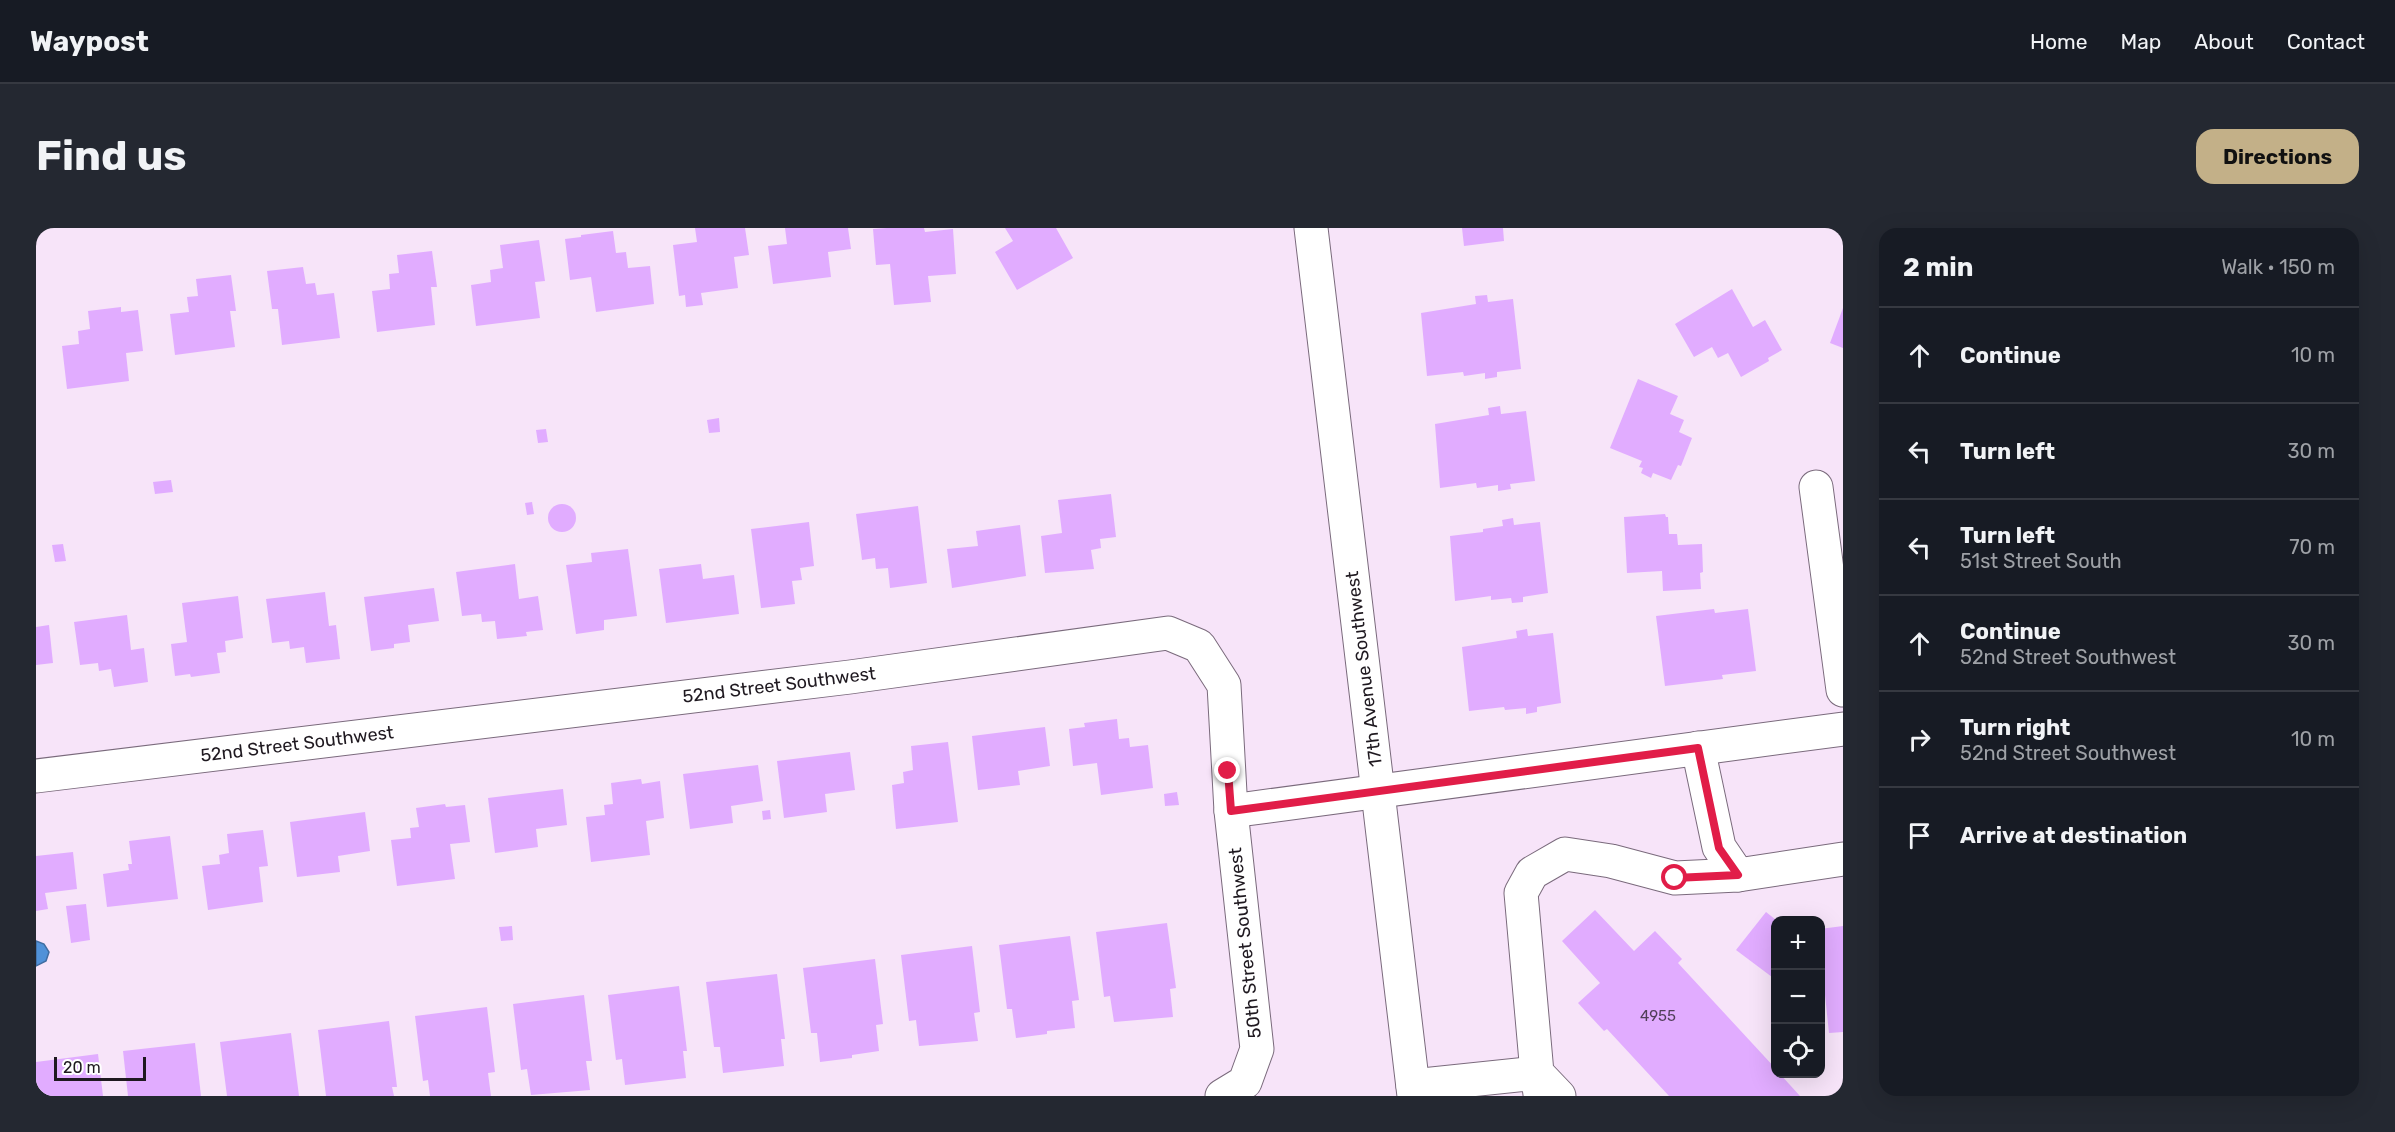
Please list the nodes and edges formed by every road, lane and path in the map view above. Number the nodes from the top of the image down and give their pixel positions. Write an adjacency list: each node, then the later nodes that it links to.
1 (1311, 228): 7 (street, 17th Avenue Southwest)
2 (1816, 487): 3 (street)
3 (1843, 690)
4 (1843, 729): 5 (street)
5 (1698, 748): 7 (street); 10 (street)
6 (36, 776): 8 (street, 52nd Street Southwest)
7 (1379, 791): 8 (street); 12 (street, 17th Avenue Southwest)
8 (1231, 811): 13 (street, 50th Street Southwest)
9 (1843, 859): 10 (street)
10 (1738, 875): 11 (street)
11 (1545, 1088): 12 (street)
12 (1414, 1091)
13 (1222, 1096)

